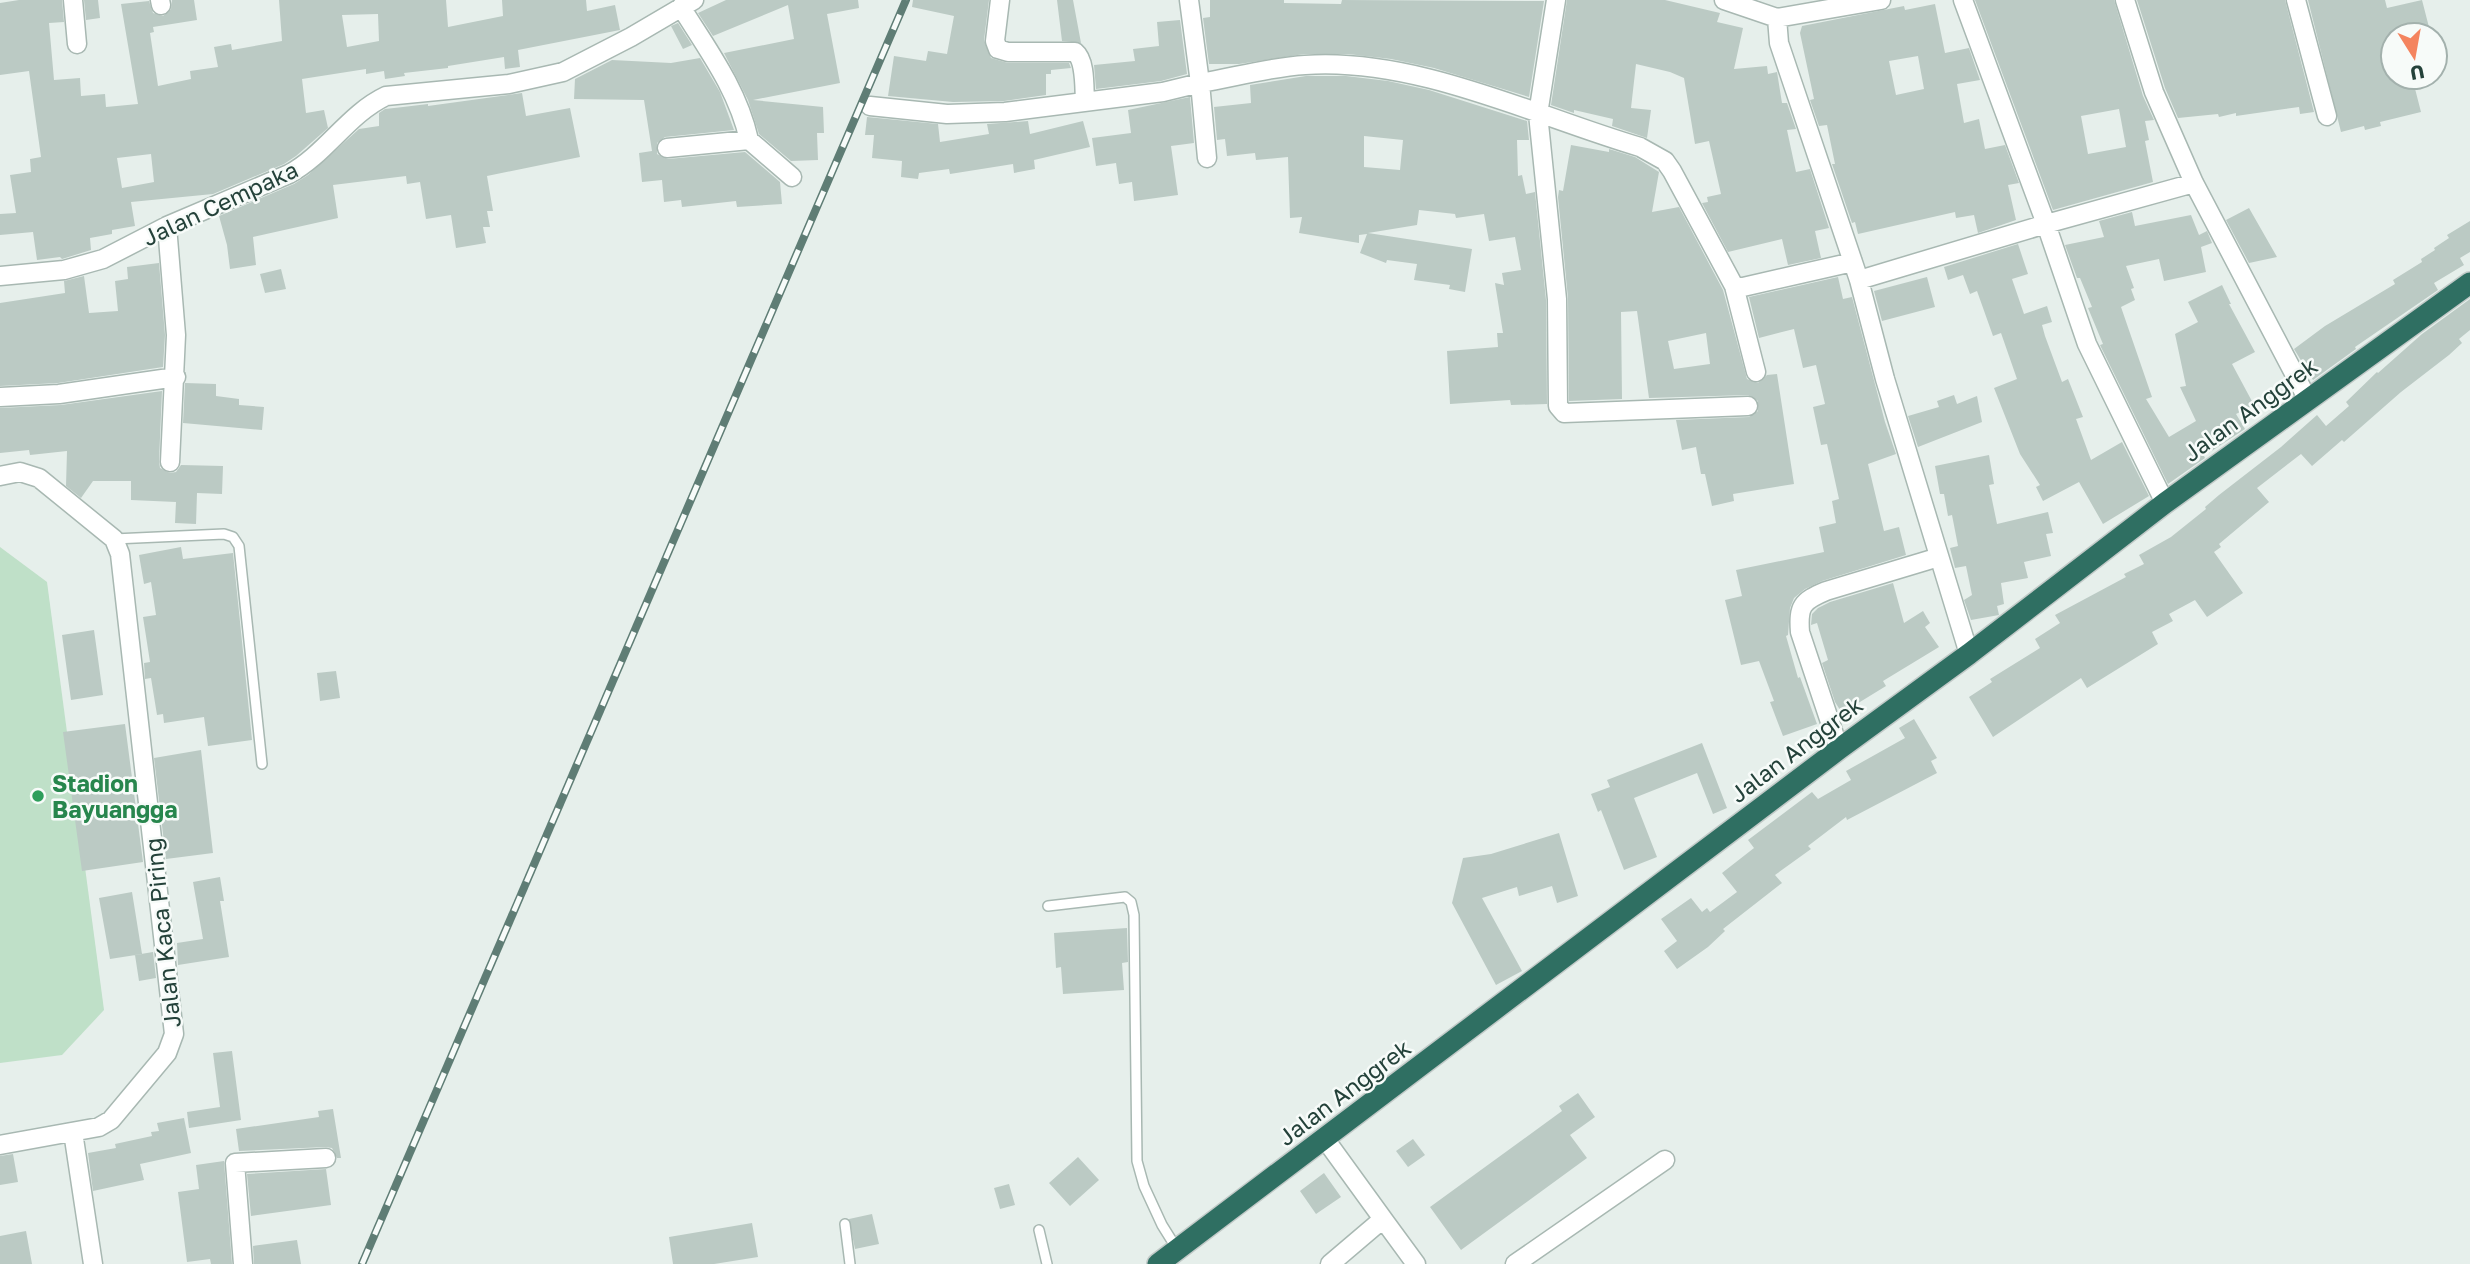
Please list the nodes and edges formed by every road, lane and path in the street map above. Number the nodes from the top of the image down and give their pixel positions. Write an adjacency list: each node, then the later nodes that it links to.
1 (73, 0): 12 (street)
2 (1000, 0): 14 (street)
3 (1189, 0): 13 (street)
4 (1556, 0): 16 (street)
5 (1724, 0): 11 (street)
6 (1881, 0): 11 (street)
7 (1963, 0): 23 (street)
8 (2124, 0): 22 (street)
9 (2296, 0): 17 (street)
10 (687, 4): 18 (street); 24 (street, Jalan Cempaka)
11 (1777, 18): 25 (street)
12 (77, 44)
13 (1200, 83): 14 (street); 16 (street); 20 (street)
14 (1085, 102): 15 (street)
15 (870, 106)
16 (1538, 114): 29 (street); 34 (street)
17 (2327, 116)
18 (749, 140): 19 (street); 21 (street)
19 (667, 148)
20 (1208, 158)
21 (792, 177)
22 (2194, 183): 23 (street); 33 (street)
23 (2046, 224): 27 (street); 37 (street)
24 (167, 226): 26 (street, Jalan Cempaka); 31 (street)
25 (1853, 262): 27 (street); 29 (street)
26 (0, 276)
27 (1859, 279): 39 (street)
28 (2470, 283): 33 (highway, Jalan Anggrek)
29 (1734, 286): 30 (street)
30 (1756, 372)
31 (176, 376): 32 (street); 35 (street)
32 (0, 397)
33 (2308, 400): 37 (highway, Jalan Anggrek)
34 (1748, 406)
35 (170, 462)
36 (0, 476): 38 (street)
37 (2165, 503): 40 (highway, Jalan Anggrek)
38 (114, 539): 42 (lane); 44 (street, Jalan Kaca Piring)
39 (1939, 557): 40 (street); 41 (street)
40 (1969, 654): 41 (highway, Jalan Anggrek)
41 (1839, 749): 45 (highway, Jalan Anggrek)
42 (262, 764)
43 (1048, 906): 52 (lane)
44 (73, 1132): 46 (street, Jalan Kaca Piring); 53 (street)
45 (1325, 1139): 49 (street); 52 (highway, Jalan Anggrek)
46 (0, 1145)
47 (326, 1158): 54 (street)
48 (1665, 1160): 60 (street)
49 (1383, 1219): 58 (street); 59 (street)
50 (845, 1224): 55 (lane)
51 (1039, 1230): 56 (lane)
52 (1175, 1244): 57 (highway, Jalan Anggrek)
53 (93, 1264)
54 (243, 1264)
55 (850, 1264)
56 (1047, 1264)
57 (1158, 1264)
58 (1330, 1264)
59 (1416, 1264)
60 (1515, 1264)

